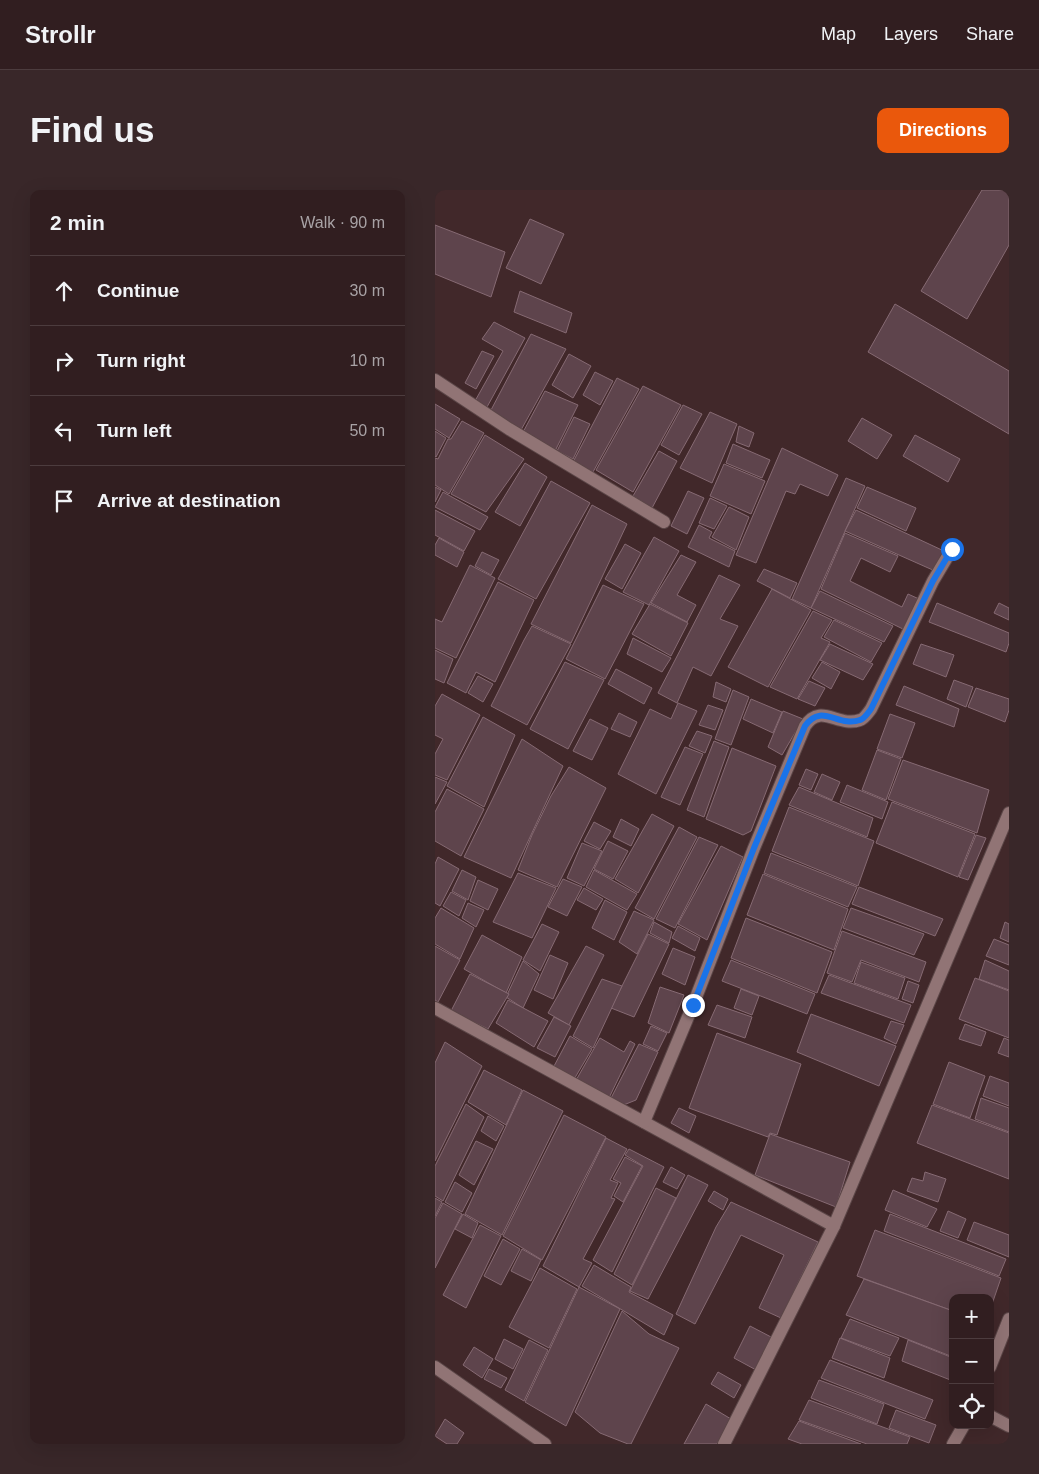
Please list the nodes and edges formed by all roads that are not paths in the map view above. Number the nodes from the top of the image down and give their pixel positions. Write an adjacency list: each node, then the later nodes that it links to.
1 (435, 380): 2 (street)
2 (664, 522)
3 (952, 549): 6 (street)
4 (1009, 813): 7 (street)
5 (435, 1008): 6 (street)
6 (643, 1122): 7 (street)
7 (834, 1226): 15 (street)
8 (1009, 1318): 9 (street)
9 (994, 1357)
10 (435, 1367): 14 (street)
11 (994, 1418): 12 (street)
12 (1009, 1426)
13 (961, 1429): 16 (street)
14 (545, 1444)
15 (724, 1444)
16 (953, 1444)

